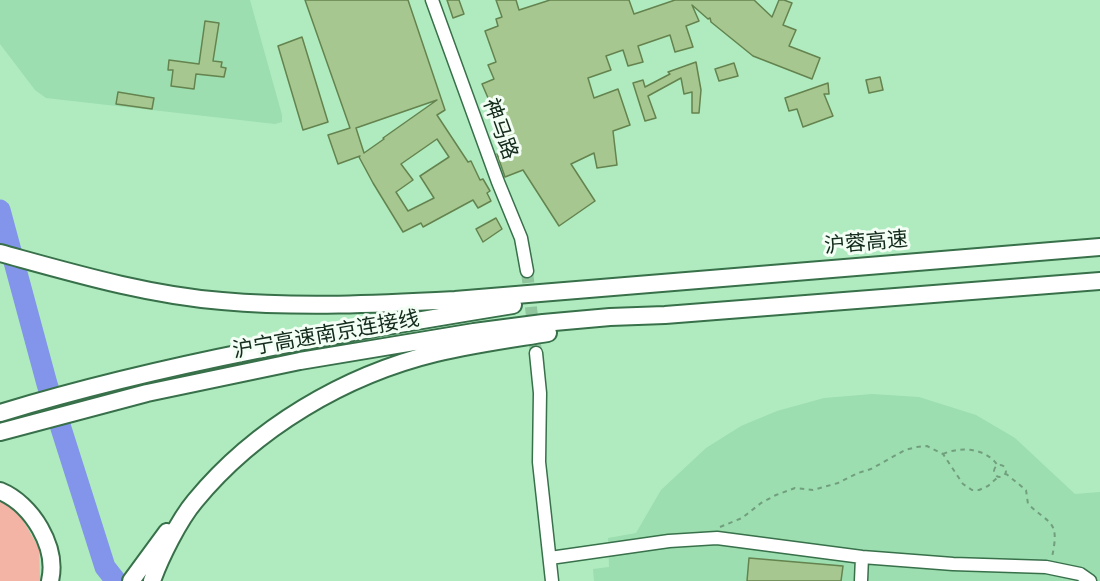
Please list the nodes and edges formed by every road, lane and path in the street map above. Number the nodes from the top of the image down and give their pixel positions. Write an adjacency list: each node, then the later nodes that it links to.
1 (432, 0): 4 (street, 神马路)
2 (1100, 247): 6 (highway, 沪蓉高速)
3 (0, 253): 6 (highway)
4 (527, 272)
5 (1100, 281): 7 (highway)
6 (636, 285): 9 (highway, 沪宁高速南京连接线)
7 (664, 315): 10 (highway, 沪宁高速南京连接线); 20 (highway)
8 (536, 353): 18 (street)
9 (0, 413)
10 (0, 432)
11 (943, 454): 12 (path); 14 (path); 16 (path)
12 (998, 466): 13 (path); 14 (path)
13 (1005, 473): 14 (path); 19 (path)
14 (998, 477)
15 (0, 491): 21 (highway)
16 (717, 538): 17 (street); 18 (street)
17 (862, 556): 19 (street); 23 (street)
18 (550, 558): 22 (street)
19 (1046, 567): 24 (street)
20 (144, 576)
21 (50, 581)
22 (552, 581)
23 (861, 581)
24 (1090, 581)

